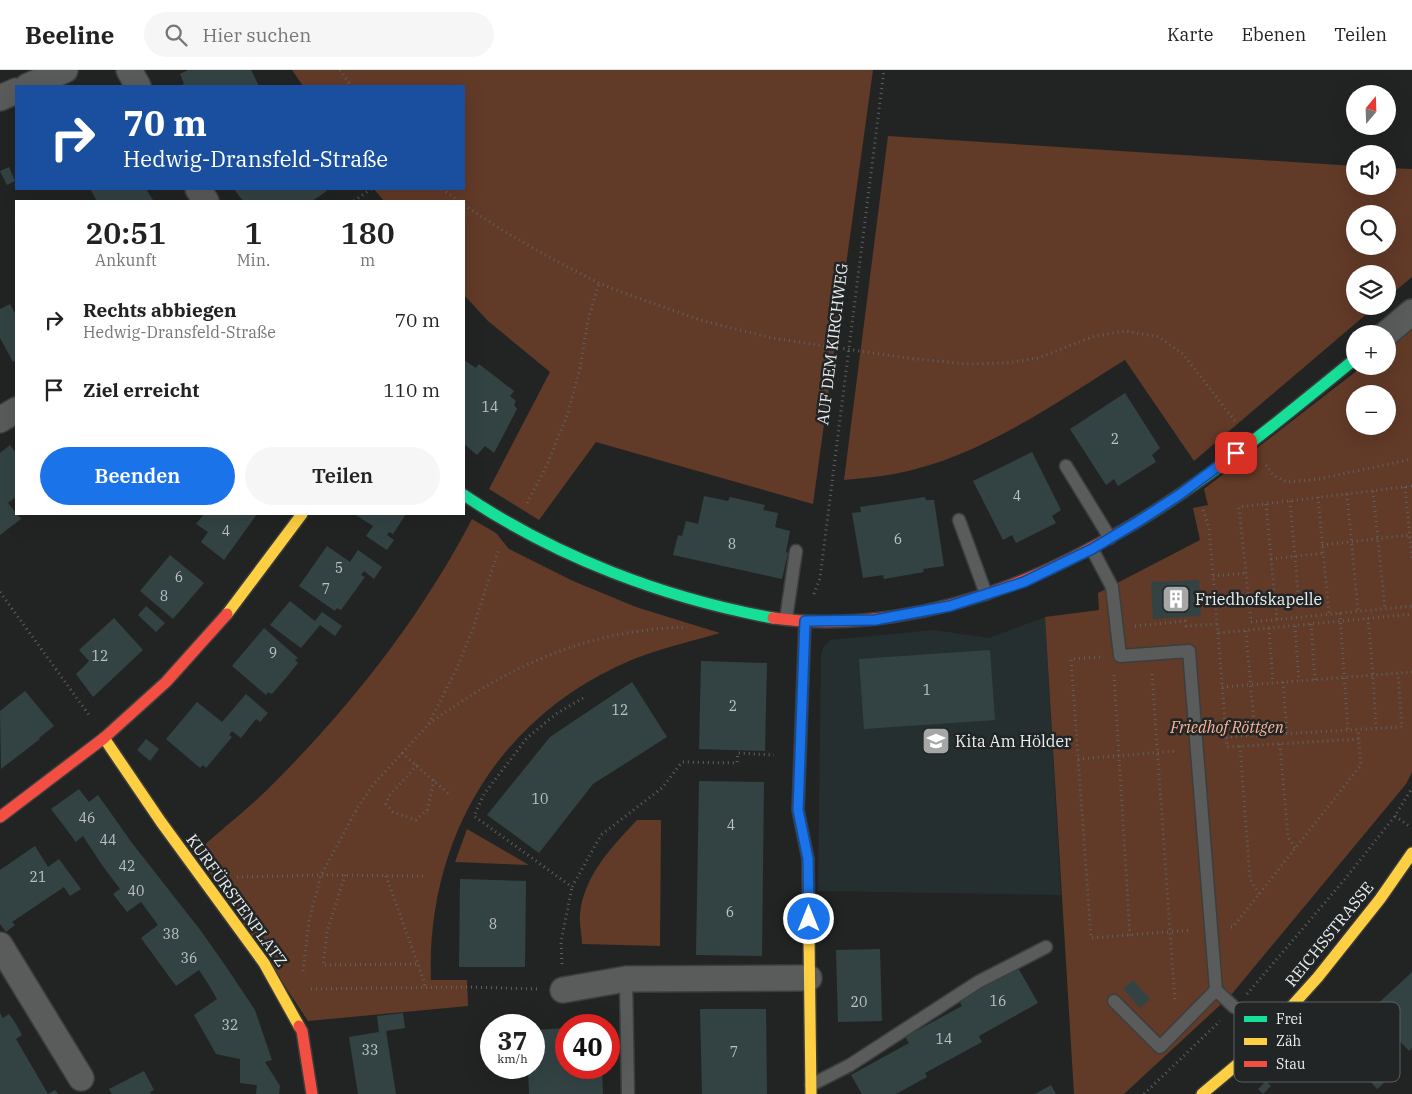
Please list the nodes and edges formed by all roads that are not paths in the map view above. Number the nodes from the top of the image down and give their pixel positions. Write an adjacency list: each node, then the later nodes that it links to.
1 (65, 70): 3 (street)
2 (129, 70): 4 (street)
3 (30, 85)
4 (137, 85)
5 (15, 91): 6 (street)
6 (0, 98)
7 (1412, 312): 8 (street)
8 (1396, 326)
9 (1346, 366): 16 (street)
10 (15, 411): 11 (street)
11 (0, 420)
12 (1066, 466): 16 (lane)
13 (465, 496): 20 (street)
14 (301, 515): 22 (street)
15 (959, 520): 19 (lane)
16 (1110, 538): 17 (street)
17 (1092, 549): 19 (street); 30 (lane)
18 (796, 551): 20 (lane)
19 (986, 594): 21 (street)
20 (786, 619): 21 (street)
21 (805, 621): 27 (street)
22 (104, 738): 23 (street); 37 (street, KURFÜRSTENPLATZ)
23 (0, 817)
24 (1412, 853): 32 (street, REICHSSTRASSE)
25 (0, 945): 35 (street)
26 (1046, 947): 36 (lane)
27 (809, 978): 28 (street); 36 (street)
28 (626, 979): 29 (street); 38 (lane)
29 (563, 990)
30 (1216, 990): 31 (lane); 33 (lane)
31 (1114, 1001)
32 (1296, 1002)
33 (1234, 1007)
34 (1234, 1067): 39 (street, REICHSSTRASSE)
35 (81, 1078)
36 (811, 1090)
37 (312, 1094)
38 (628, 1094)
39 (1202, 1094)

